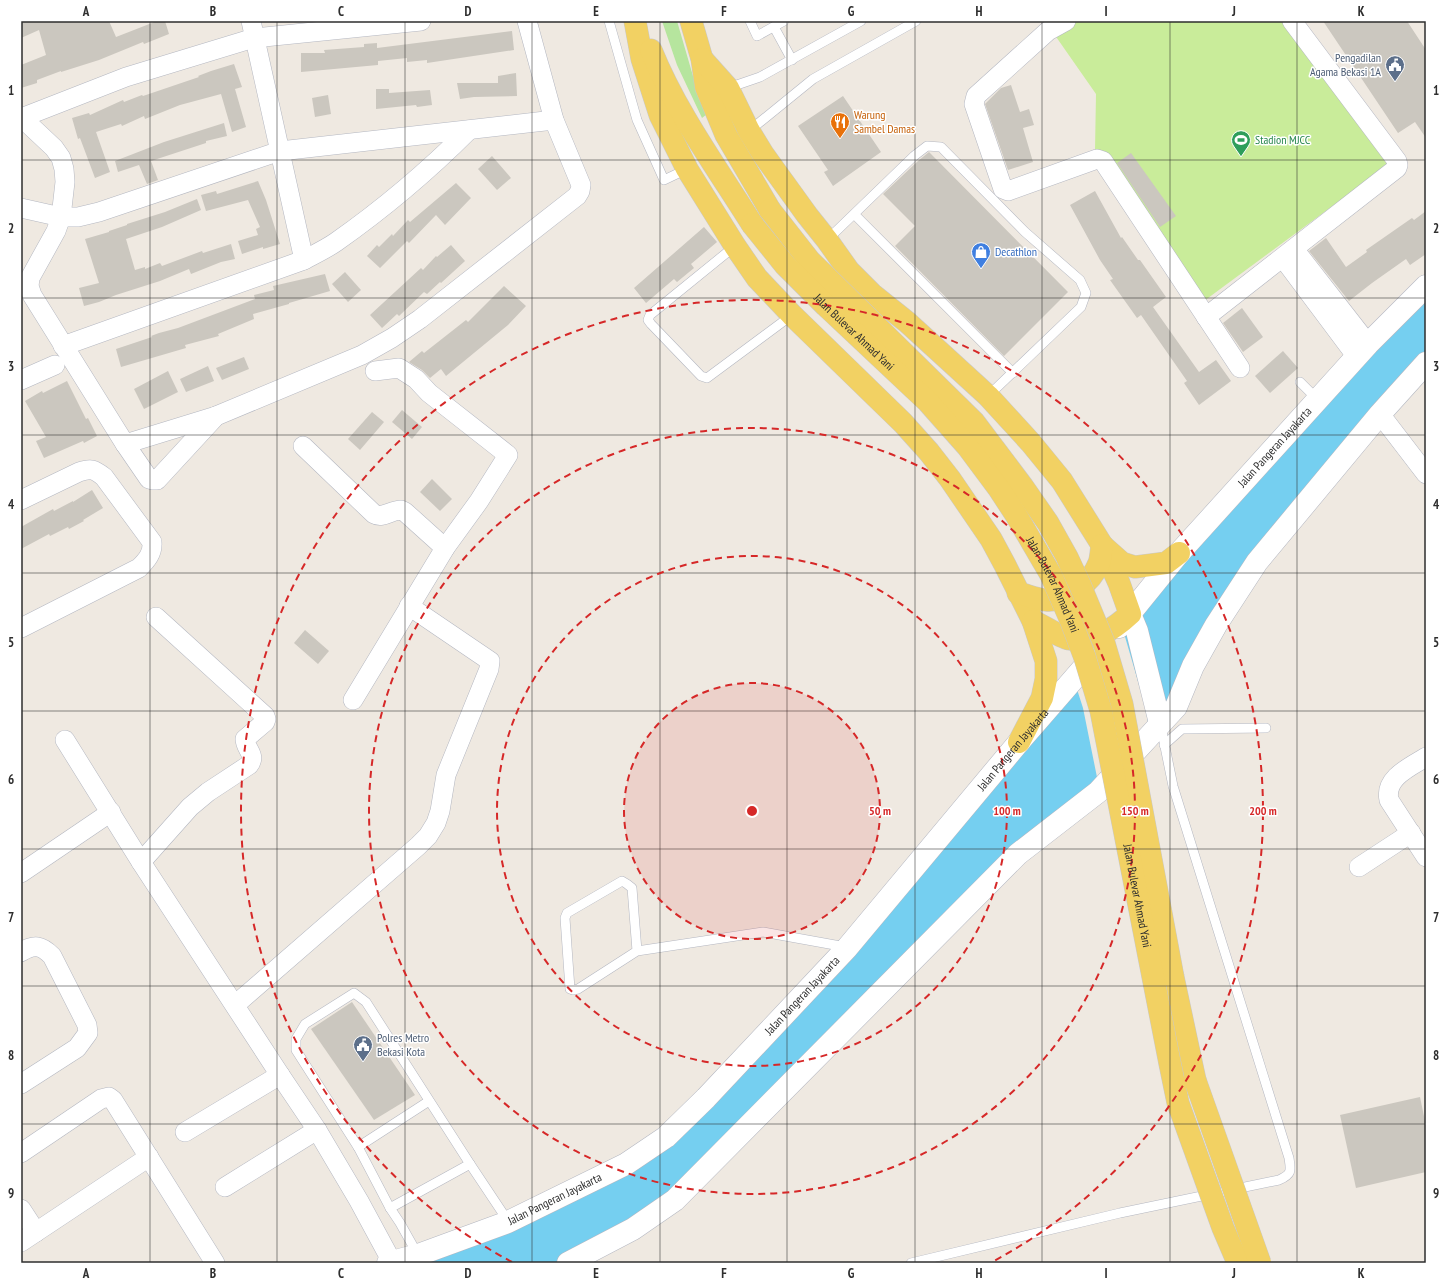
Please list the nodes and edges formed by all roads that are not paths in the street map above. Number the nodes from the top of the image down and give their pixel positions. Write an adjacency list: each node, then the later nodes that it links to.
1 (421, 21): 14 (street)
2 (527, 21): 19 (street)
3 (609, 21): 23 (lane)
4 (635, 21): 23 (main road)
5 (639, 21): 96 (main road, Jalan Bulevar Ahmad Yani, bridge)
6 (691, 21): 15 (main road, Jalan Bulevar Ahmad Yani)
7 (750, 21): 13 (lane)
8 (784, 21): 13 (lane)
9 (860, 21): 16 (lane)
10 (916, 21): 21 (lane)
11 (1066, 21): 33 (street)
12 (1292, 21): 29 (street)
13 (774, 27): 16 (lane)
14 (253, 30): 18 (street); 22 (street)
15 (702, 59): 17 (main road); 97 (main road, Jalan Bulevar Ahmad Yani, bridge)
16 (792, 60): 17 (lane)
17 (728, 88): 21 (main road)
18 (21, 118): 26 (street)
19 (554, 120): 20 (street); 46 (street)
20 (469, 130): 22 (street); 30 (street)
21 (749, 131): 27 (main road)
22 (280, 151): 26 (street); 30 (street)
23 (686, 169): 28 (main road)
24 (21, 208): 26 (street)
25 (855, 214): 27 (lane); 40 (lane); 40 (lane)
26 (61, 217): 34 (street)
27 (827, 240): 43 (main road)
28 (735, 246): 32 (main road); 32 (lane)
29 (1288, 253): 33 (street); 35 (street)
30 (304, 260): 34 (street)
31 (1426, 286): 35 (street, Jalan Pangeran Jayakarta)
32 (792, 316): 54 (main road)
33 (1206, 317): 38 (street)
34 (63, 346): 47 (street)
35 (1363, 350): 44 (street, Jalan Pangeran Jayakarta)
36 (1426, 363): 45 (street)
37 (55, 365): 41 (street)
38 (1240, 368)
39 (375, 371): 52 (street)
40 (1013, 372): 43 (lane)
41 (21, 380)
42 (1300, 382): 44 (lane)
43 (988, 396): 51 (main road)
44 (1318, 400): 53 (street, Jalan Pangeran Jayakarta)
45 (1380, 414): 49 (street); 61 (street)
46 (216, 416): 47 (street); 47 (street)
47 (125, 444)
48 (303, 446): 52 (street)
49 (1426, 474)
50 (21, 500): 59 (street)
51 (1102, 545): 53 (main road); 54 (main road); 58 (main road)
52 (445, 548): 55 (street)
53 (1179, 553): 58 (street, Jalan Pangeran Jayakarta)
54 (1018, 593): 57 (main road)
55 (409, 606): 60 (street); 76 (street)
56 (156, 617): 70 (street)
57 (1032, 621): 58 (main road); 64 (main road)
58 (1134, 622): 61 (street); 64 (street, Jalan Pangeran Jayakarta)
59 (21, 628)
60 (353, 700)
61 (1160, 723): 65 (lane); 94 (street)
62 (1266, 728): 65 (lane)
63 (65, 740): 67 (street)
64 (1019, 742): 73 (street, Jalan Pangeran Jayakarta)
65 (1164, 745): 95 (lane)
66 (1426, 757): 68 (street)
67 (110, 812): 70 (street); 72 (street)
68 (1411, 833): 69 (street); 71 (street)
69 (1426, 857)
70 (141, 862): 76 (street)
71 (1359, 867)
72 (21, 873)
73 (847, 948): 74 (lane); 89 (street, Jalan Pangeran Jayakarta)
74 (637, 951): 74 (lane)
75 (21, 952): 78 (street)
76 (235, 1005): 77 (street)
77 (280, 1075): 80 (street); 81 (street)
78 (21, 1084)
79 (429, 1101): 82 (lane); 82 (lane); 85 (lane)
80 (317, 1130): 86 (street); 93 (street)
81 (185, 1132)
82 (358, 1147): 87 (lane)
83 (21, 1153): 84 (street)
84 (149, 1157): 90 (street); 92 (street)
85 (470, 1164): 87 (lane); 89 (lane)
86 (226, 1187)
87 (390, 1208): 91 (lane)
88 (21, 1209): 90 (street)
89 (508, 1222): 91 (street, Jalan Pangeran Jayakarta)
90 (28, 1237)
91 (418, 1254): 93 (street, Jalan Pangeran Jayakarta)
92 (215, 1263)
93 (390, 1263)
94 (568, 1263)
95 (911, 1263)
96 (1238, 1263)
97 (1260, 1263)

